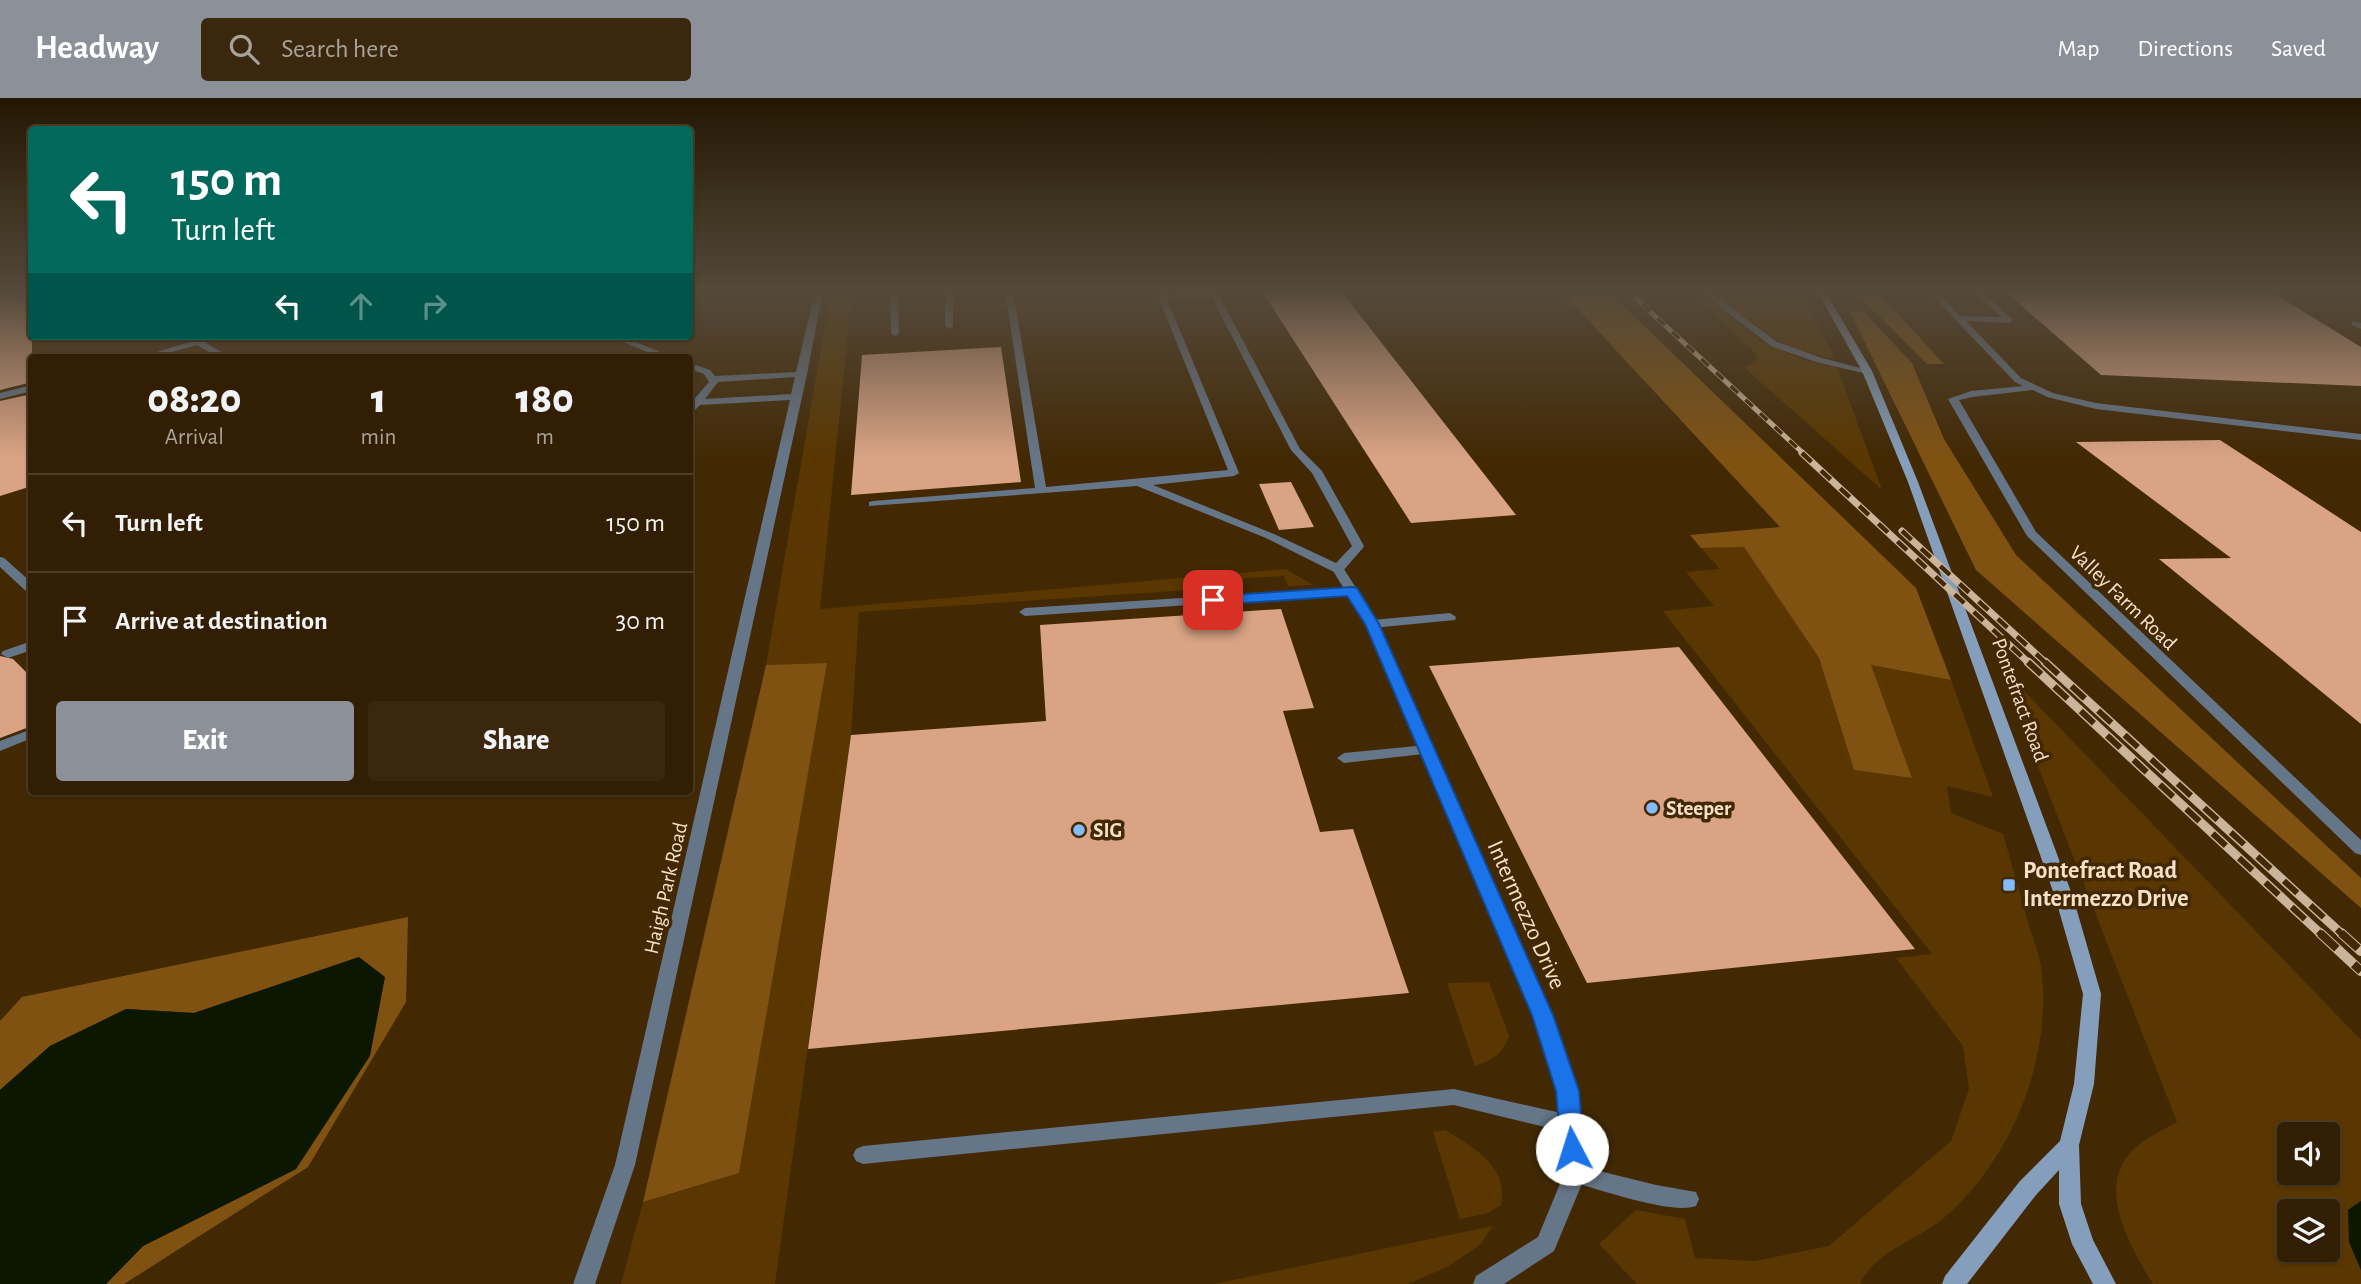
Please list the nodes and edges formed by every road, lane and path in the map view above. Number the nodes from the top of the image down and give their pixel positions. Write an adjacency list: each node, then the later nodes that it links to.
1 (182, 346): 10 (street)
2 (640, 346): 11 (street)
3 (808, 346): 14 (street, Haigh Park Road)
4 (1018, 346): 23 (street)
5 (1182, 346): 22 (street)
6 (1242, 346): 26 (street)
7 (1781, 346): 13 (street)
8 (1853, 346): 13 (main road, Pontefract Road)
9 (1985, 346): 16 (street)
10 (155, 354)
11 (659, 354)
12 (693, 367): 15 (street)
13 (1867, 371): 40 (main road, Pontefract Road)
14 (802, 374): 15 (street); 19 (street, Haigh Park Road)
15 (713, 379): 20 (street)
16 (2031, 388): 21 (street); 38 (street, Valley Farm Road)
17 (28, 389): 18 (street)
18 (0, 396)
19 (797, 397): 20 (street); 44 (street, Haigh Park Road)
20 (693, 406)
21 (2361, 437)
22 (1138, 483): 23 (street); 26 (street)
23 (1041, 491): 24 (street)
24 (873, 504)
25 (0, 561): 27 (street)
26 (1338, 569): 28 (street, Intermezzo Drive)
27 (28, 585)
28 (1352, 591): 29 (street); 31 (street, Intermezzo Drive)
29 (1024, 612)
30 (1450, 617): 31 (street)
31 (1372, 624): 36 (street, Intermezzo Drive)
32 (28, 646): 33 (street)
33 (8, 654)
34 (28, 735): 35 (street)
35 (0, 746)
36 (1427, 750): 37 (street); 39 (street, Intermezzo Drive)
37 (1344, 758)
38 (2361, 849)
39 (1570, 1124): 41 (street); 42 (street, Intermezzo Drive)
40 (2069, 1145): 46 (main road, Pontefract Road); 47 (main road, Pontefract Road)
41 (863, 1155)
42 (1575, 1174): 43 (street); 45 (street, Intermezzo Drive)
43 (1688, 1199)
44 (584, 1284)
45 (1484, 1284)
46 (1953, 1284)
47 (2105, 1284)

